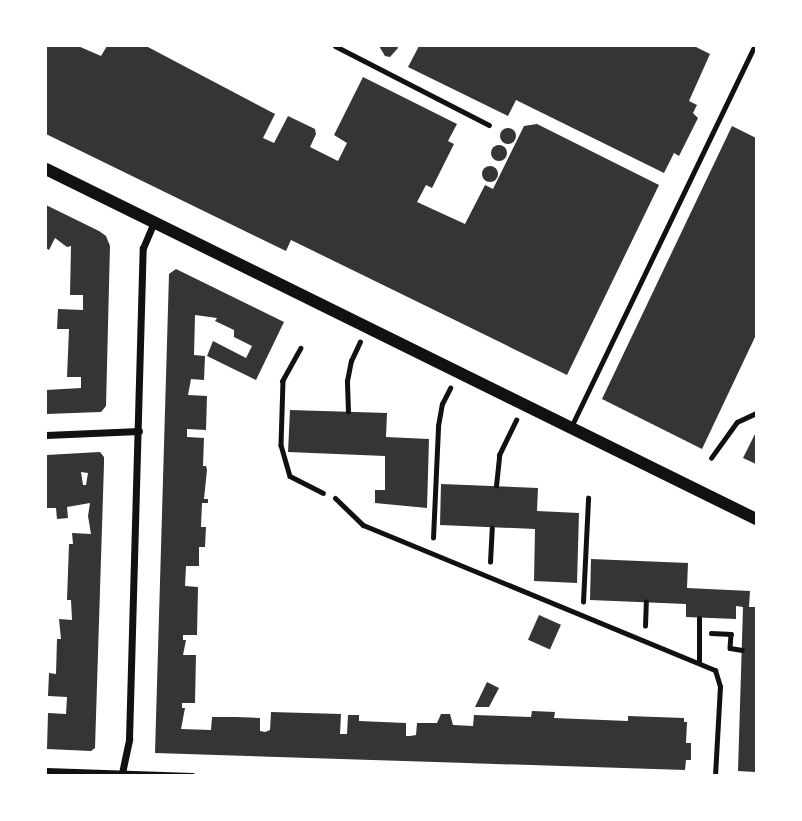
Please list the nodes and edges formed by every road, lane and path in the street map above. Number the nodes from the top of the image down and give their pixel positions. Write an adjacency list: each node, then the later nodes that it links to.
1 (335, 46): 3 (lane)
2 (752, 49): 12 (lane)
3 (489, 125)
4 (46, 169): 5 (street)
5 (154, 222): 6 (street); 13 (street)
6 (367, 325): 8 (street); 10 (path)
7 (301, 348): 17 (path)
8 (459, 371): 9 (street); 21 (path)
9 (524, 403): 12 (street); 16 (path)
10 (348, 412)
11 (756, 414): 15 (path)
12 (571, 427): 19 (street)
13 (139, 431): 14 (street); 31 (street)
14 (46, 435)
15 (711, 458)
16 (496, 486)
17 (335, 498): 21 (lane)
18 (588, 498): 24 (path)
19 (757, 519)
20 (492, 528): 22 (path)
21 (432, 553): 22 (lane)
22 (489, 575): 24 (lane)
23 (646, 603): 27 (path)
24 (582, 617): 27 (lane)
25 (699, 618): 26 (lane)
26 (699, 633): 28 (path); 29 (lane)
27 (644, 641): 29 (lane)
28 (742, 650)
29 (699, 661): 33 (lane)
30 (46, 771): 31 (street)
31 (122, 773): 32 (street)
32 (192, 775)
33 (715, 775)

